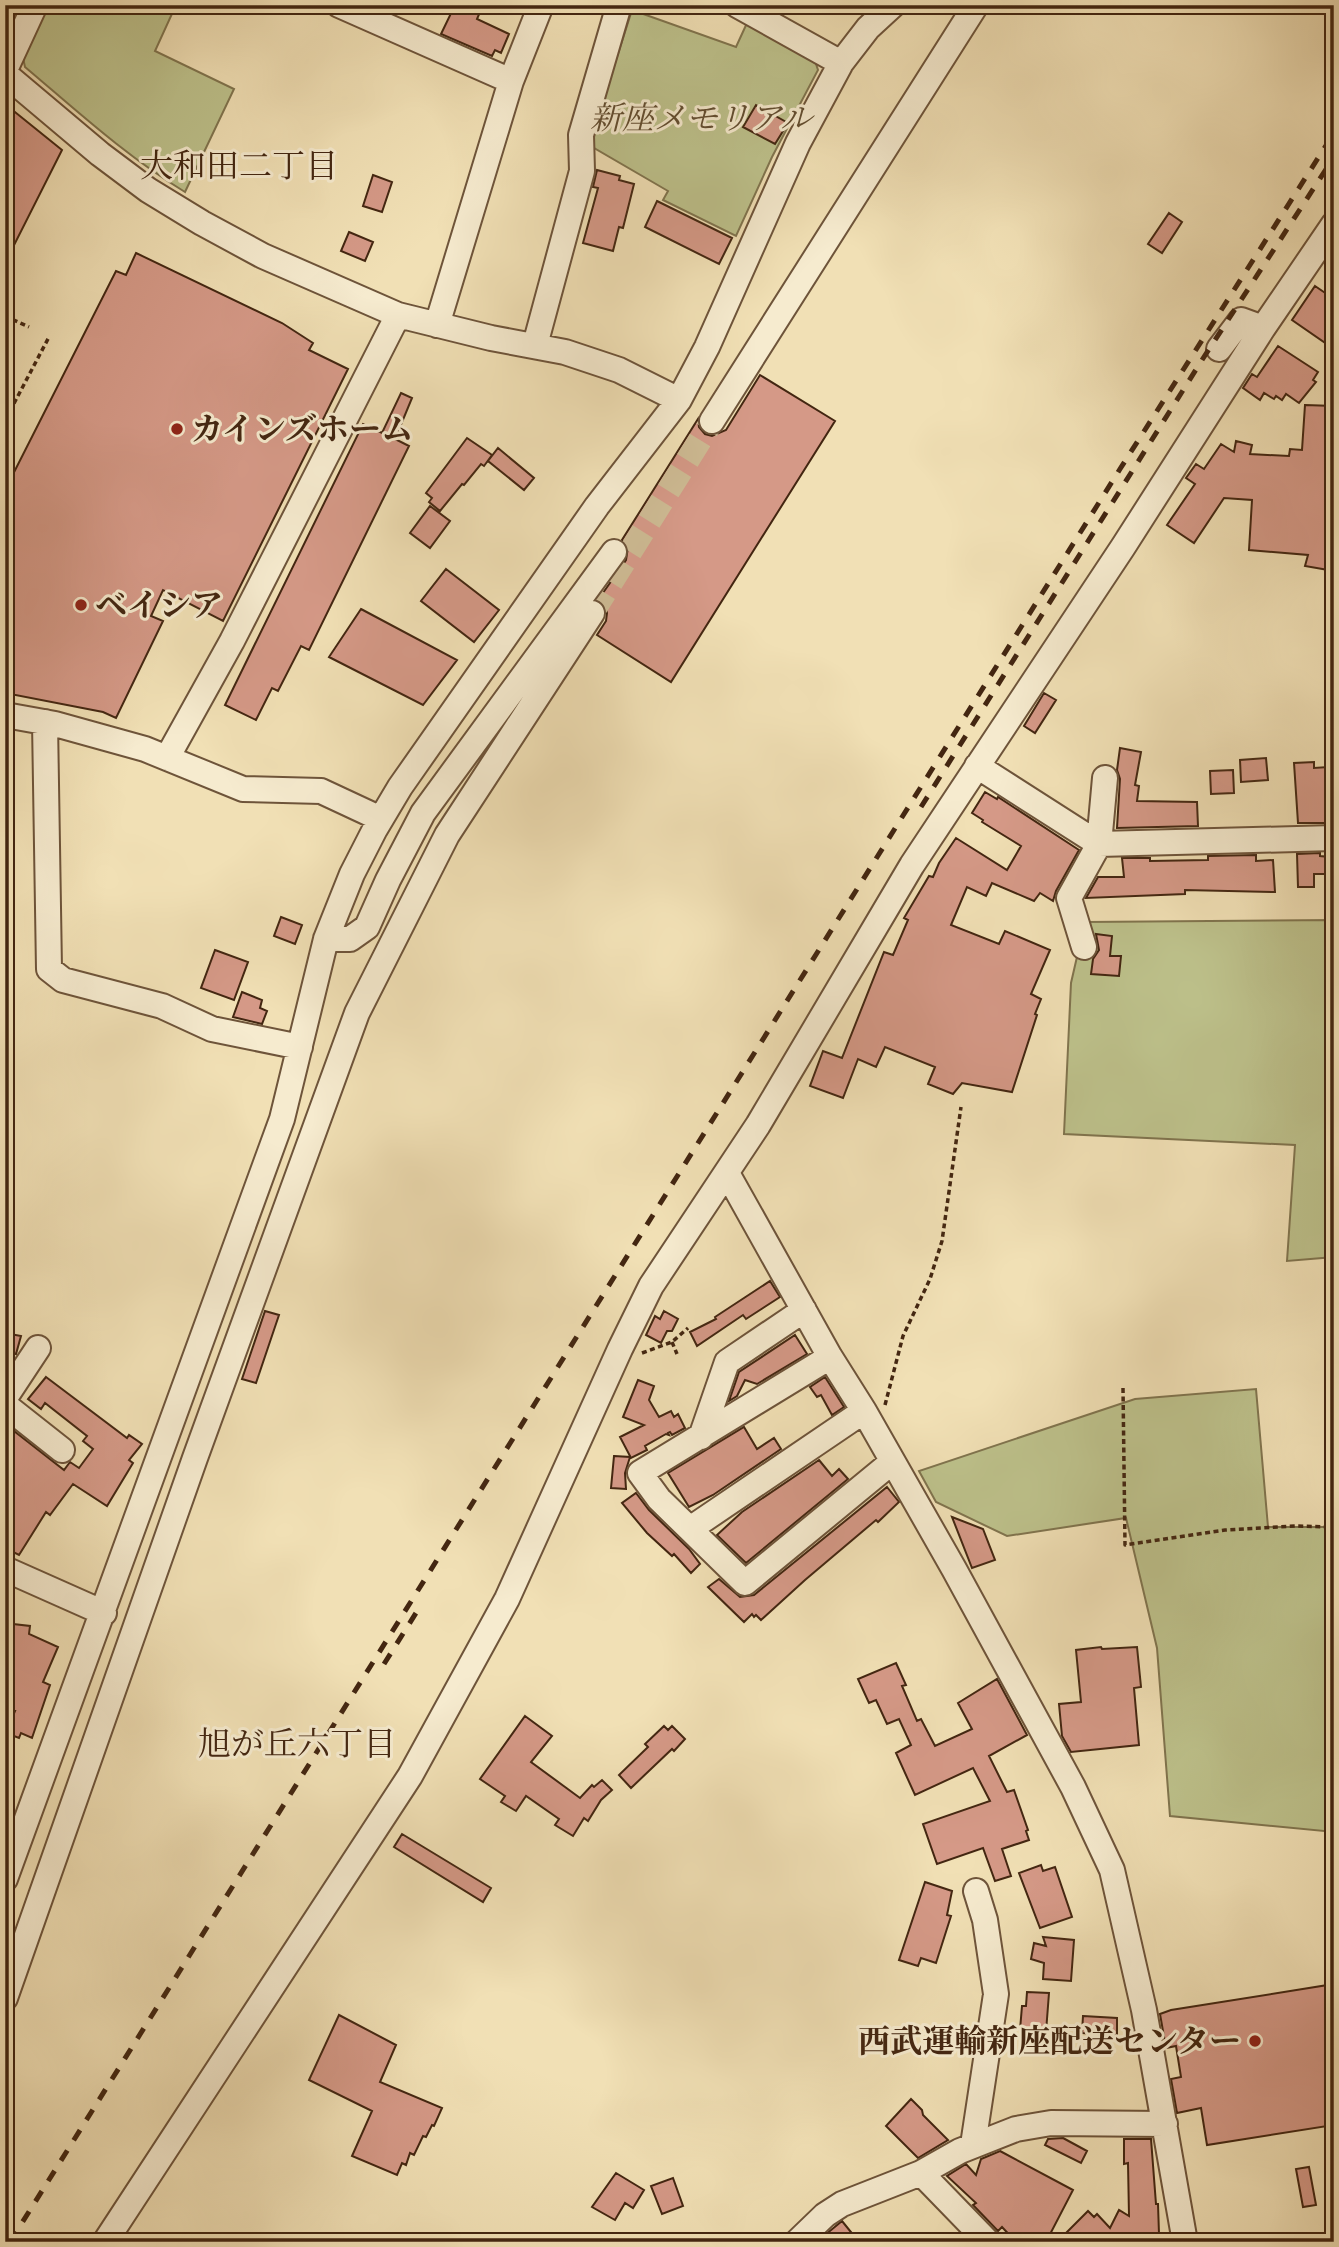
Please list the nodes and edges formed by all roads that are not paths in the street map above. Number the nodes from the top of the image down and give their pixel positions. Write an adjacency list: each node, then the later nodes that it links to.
1 (35, 5): 9 (street)
2 (340, 5): 10 (street)
3 (541, 5): 10 (street)
4 (619, 5): 15 (street)
5 (737, 5): 8 (street)
6 (892, 5): 8 (street)
7 (976, 5): 18 (street)
8 (841, 62): 17 (street)
9 (5, 72): 12 (street)
10 (511, 81): 13 (street)
11 (1334, 224): 14 (street)
12 (398, 315): 13 (street); 23 (street)
13 (437, 325): 15 (street)
14 (1263, 328): 16 (street); 24 (street)
15 (535, 345): 17 (street)
16 (1219, 349)
17 (680, 400): 26 (street)
18 (712, 421)
19 (614, 552): 29 (street)
20 (592, 612): 48 (street)
21 (5, 715): 22 (street)
22 (45, 722): 23 (street); 31 (street)
23 (167, 758): 26 (street)
24 (977, 766): 28 (street); 32 (street)
25 (1105, 778): 28 (street)
26 (381, 819): 29 (street)
27 (1334, 838): 28 (street)
28 (1099, 845): 30 (street)
29 (326, 939): 31 (street)
30 (1084, 947)
31 (300, 1047): 45 (street)
32 (727, 1173): 33 (street); 52 (street)
33 (804, 1310): 35 (street); 40 (street)
34 (37, 1348): 36 (street)
35 (830, 1357): 39 (street); 40 (street)
36 (13, 1370): 37 (street)
37 (5, 1398)
38 (5, 1405): 41 (street)
39 (864, 1411): 42 (street); 43 (street)
40 (701, 1437): 43 (street)
41 (63, 1448)
42 (892, 1462): 43 (street); 49 (street)
43 (691, 1530)
44 (5, 1569): 45 (street)
45 (104, 1613): 46 (street)
46 (5, 1879)
47 (976, 1891): 50 (street)
48 (5, 1998)
49 (1165, 2124): 50 (street); 55 (street)
50 (973, 2146): 51 (street)
51 (921, 2173): 53 (street); 54 (street)
52 (105, 2242)
53 (797, 2242)
54 (988, 2242)
55 (1185, 2242)

